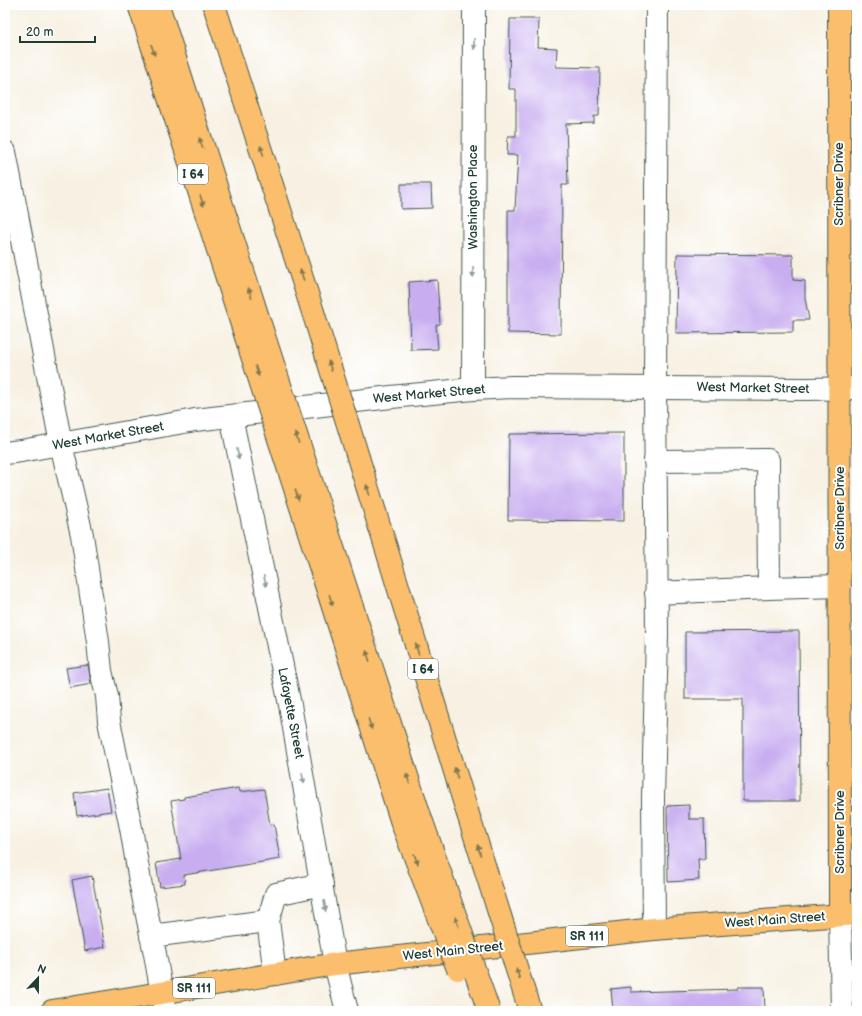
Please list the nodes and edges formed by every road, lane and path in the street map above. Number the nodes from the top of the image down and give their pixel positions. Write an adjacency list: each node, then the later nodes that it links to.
1 (214, 5): 30 (main road, I 64, one-way to 1, bridge)
2 (474, 5): 9 (street, Washington Place, one-way to 9)
3 (657, 5): 7 (street)
4 (839, 5): 8 (main road, Scribner Drive)
5 (149, 8): 17 (main road, I 64, bridge)
6 (5, 152): 11 (street)
7 (655, 387): 8 (street, West Market Street); 9 (street, West Market Street); 13 (street)
8 (848, 388): 14 (main road, Scribner Drive)
9 (473, 389): 10 (street, West Market Street)
10 (231, 416): 11 (street, West Market Street); 18 (street, Lafayette Street, one-way to 18)
11 (61, 444): 12 (street, West Market Street); 22 (street)
12 (5, 453)
13 (655, 461): 15 (street); 16 (street)
14 (840, 586): 15 (street); 19 (main road, Scribner Drive)
15 (769, 588): 16 (street)
16 (656, 593): 21 (street)
17 (411, 820): 28 (main road, I 64, one-way to 28, bridge); 29 (main road, one-way to 17, bridge)
18 (322, 884): 20 (street); 23 (street, Lafayette Street, one-way to 23)
19 (848, 915): 21 (main road, West Main Street / SR 111); 31 (street, Scribner Drive)
20 (268, 921): 22 (street); 24 (street)
21 (654, 929): 23 (main road, West Main Street / SR 111)
22 (151, 936): 25 (street)
23 (336, 964): 24 (main road, West Main Street / SR 111); 27 (street, Lafayette Street)
24 (275, 974): 25 (main road, West Main Street / SR 111)
25 (163, 1002): 26 (main road, West Main Street / SR 111)
26 (52, 1011)
27 (347, 1011)
28 (473, 1011)
29 (488, 1011)
30 (530, 1011)
31 (842, 1011)

